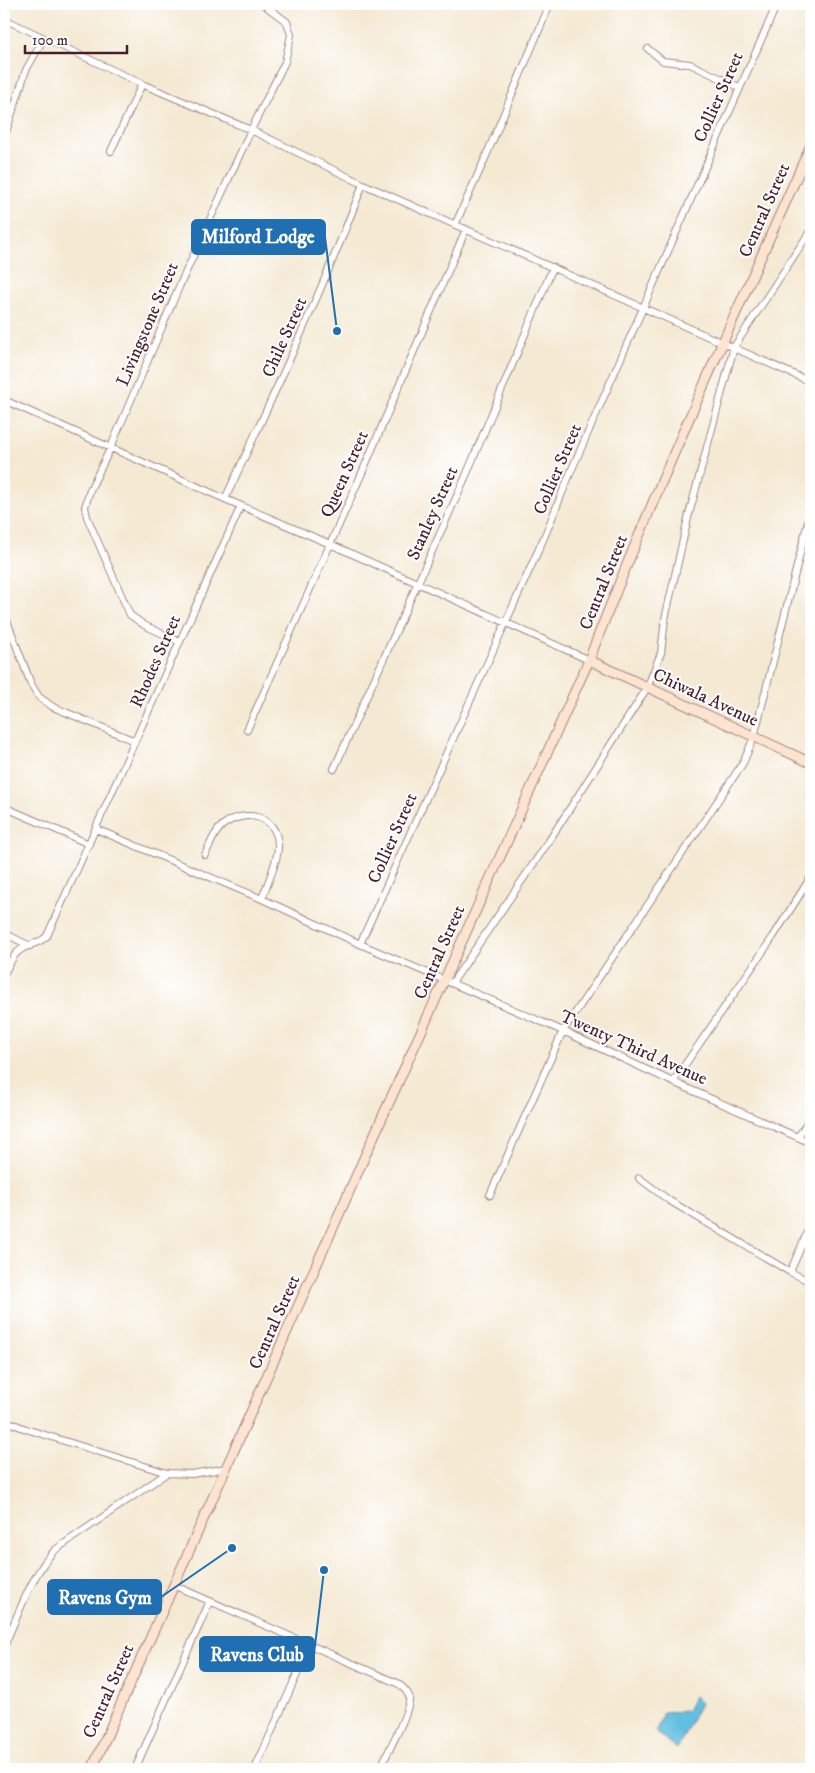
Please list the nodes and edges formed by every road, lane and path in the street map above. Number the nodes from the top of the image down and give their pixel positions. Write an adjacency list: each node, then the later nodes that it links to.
1 (263, 4): 9 (street, Livingstone Street)
2 (550, 4): 14 (street)
3 (777, 4): 8 (street, Collier Street)
4 (4, 19): 5 (street)
5 (44, 38): 7 (street); 10 (street)
6 (648, 49): 8 (street)
7 (142, 84): 9 (street); 12 (street)
8 (739, 87): 18 (street, Collier Street)
9 (251, 130): 13 (street); 24 (street, Livingstone Street)
10 (4, 138)
11 (811, 145): 19 (street, Central Street)
12 (111, 152)
13 (363, 184): 14 (street); 25 (street, Chile Street)
14 (455, 225): 15 (street)
15 (466, 229): 17 (street); 28 (street, Queen Street)
16 (811, 230): 20 (street)
17 (553, 267): 18 (street); 29 (street, Stanley Street)
18 (642, 307): 19 (street); 31 (street, Collier Street)
19 (723, 342): 20 (street); 33 (street, Central Street)
20 (734, 346): 21 (street); 34 (street)
21 (811, 382)
22 (5, 401): 23 (street); 24 (street)
23 (4, 409)
24 (111, 447): 25 (street); 32 (street, Livingstone Street)
25 (225, 499): 26 (street)
26 (241, 506): 28 (street); 32 (street, Rhodes Street)
27 (811, 510): 36 (street)
28 (330, 544): 29 (street); 35 (street, Queen Street)
29 (417, 584): 31 (street); 39 (street, Stanley Street)
30 (4, 613): 37 (street)
31 (506, 624): 33 (street); 47 (street, Collier Street)
32 (180, 642): 37 (street, Rhodes Street)
33 (589, 660): 34 (street, Chiwala Avenue); 50 (street, Central Street)
34 (647, 688): 36 (street, Chiwala Avenue); 50 (street)
35 (247, 730)
36 (754, 737): 38 (street, Chiwala Avenue); 51 (street)
37 (135, 741): 41 (street, Rhodes Street)
38 (811, 763)
39 (334, 769)
40 (4, 806): 42 (street)
41 (96, 829): 42 (street, Rhodes Street); 45 (street, Twenty Third Avenue)
42 (89, 844): 48 (street, Rhodes Street)
43 (205, 855): 45 (street)
44 (811, 878): 52 (street)
45 (262, 899): 47 (street, Twenty Third Avenue)
46 (4, 933): 48 (street)
47 (360, 944): 50 (street, Twenty Third Avenue)
48 (30, 946): 49 (street, Rhodes Street)
49 (4, 974)
50 (448, 982): 51 (street, Twenty Third Avenue); 62 (street, Central Street)
51 (563, 1031): 52 (street, Twenty Third Avenue); 57 (street)
52 (673, 1082): 54 (street, Twenty Third Avenue)
53 (811, 1116): 54 (street)
54 (798, 1137): 55 (street, Twenty Third Avenue)
55 (811, 1143)
56 (639, 1178): 59 (street)
57 (490, 1195)
58 (811, 1224): 59 (street)
59 (790, 1272): 60 (street)
60 (811, 1282)
61 (4, 1420): 63 (street)
62 (227, 1468): 63 (street); 64 (street, Central Street)
63 (167, 1473): 67 (street)
64 (174, 1585): 65 (street); 68 (street, Central Street)
65 (210, 1601): 66 (street); 69 (street)
66 (310, 1644): 70 (street); 71 (street)
67 (4, 1646)
68 (92, 1769)
69 (135, 1769)
70 (255, 1769)
71 (380, 1769)

